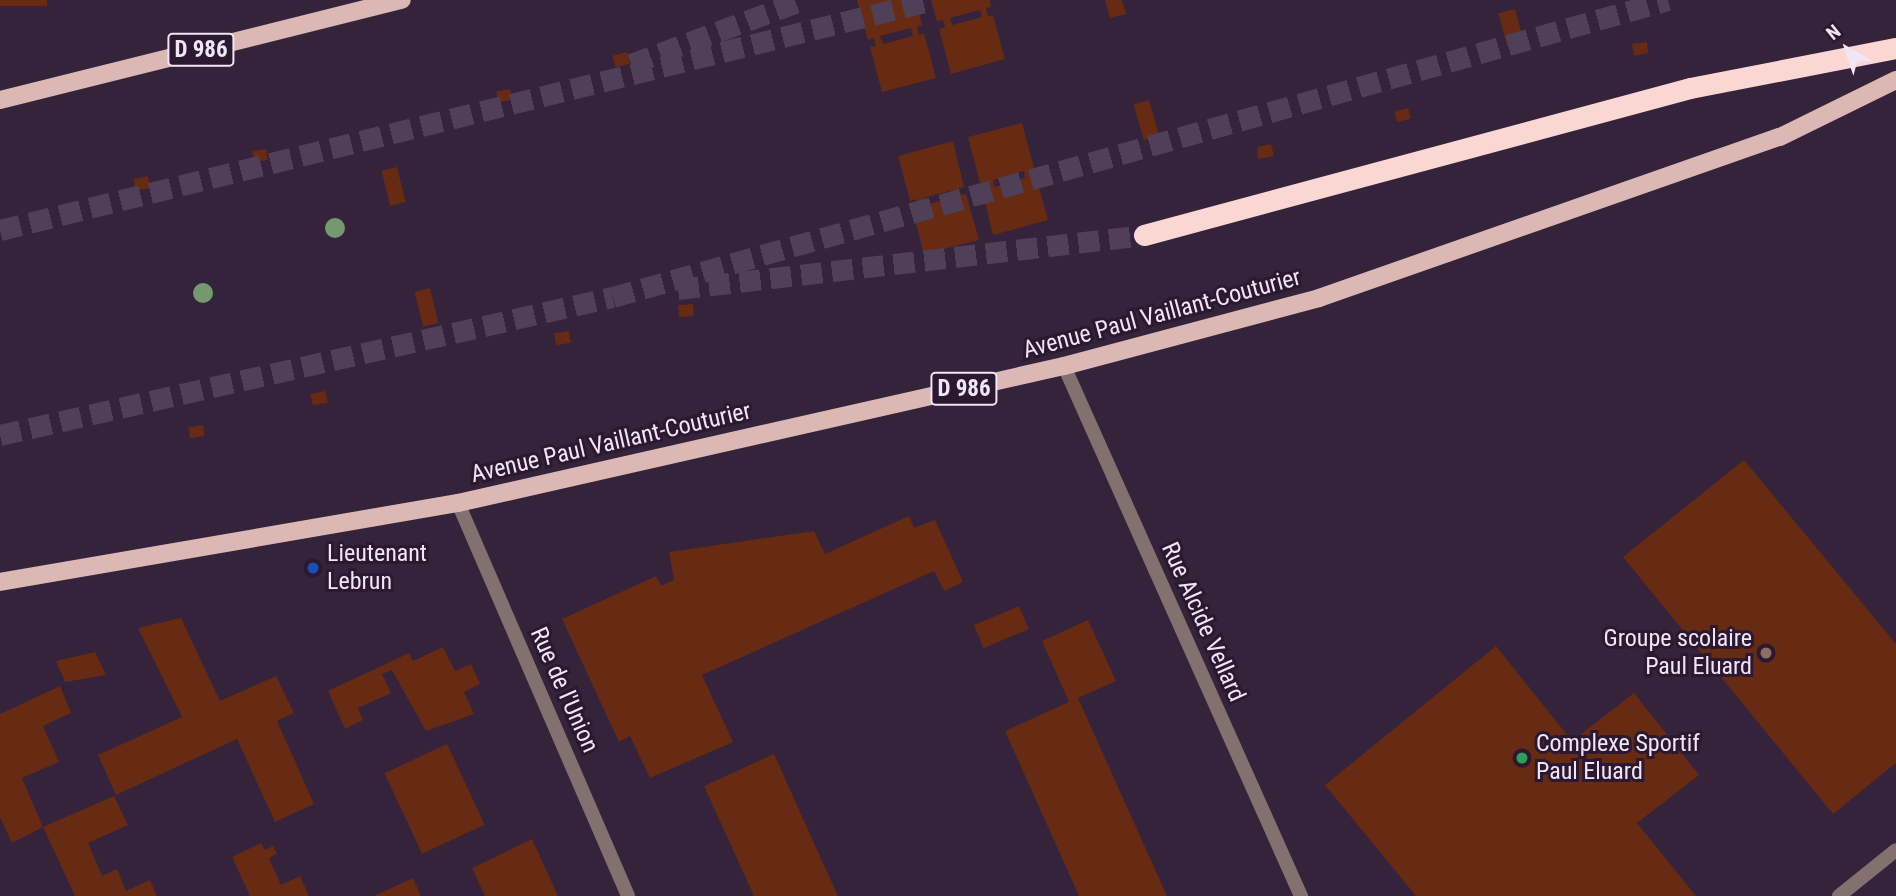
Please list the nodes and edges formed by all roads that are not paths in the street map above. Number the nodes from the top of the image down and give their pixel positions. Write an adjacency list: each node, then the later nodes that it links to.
1 (402, 0): 4 (main road, D 986)
2 (1896, 48): 5 (highway)
3 (1896, 80): 6 (main road, Avenue Paul Vaillant-Couturier / D 986)
4 (0, 100)
5 (1144, 235)
6 (1064, 366): 7 (main road, Avenue Paul Vaillant-Couturier / D 986); 11 (street, Rue Alcide Vellard)
7 (458, 503): 8 (main road, Avenue Paul Vaillant-Couturier / D 986); 10 (street, Rue de l'Union)
8 (0, 582)
9 (1896, 850): 12 (street)
10 (628, 896)
11 (1301, 896)
12 (1839, 896)

